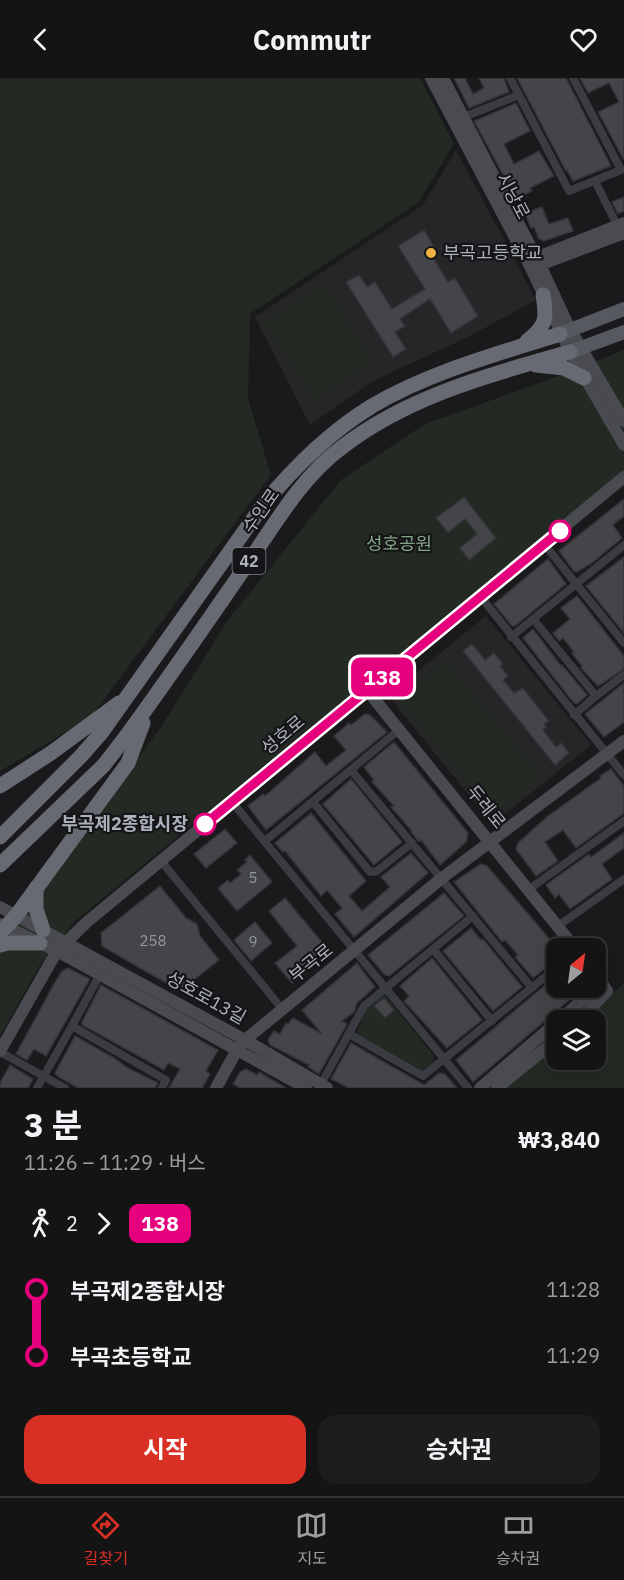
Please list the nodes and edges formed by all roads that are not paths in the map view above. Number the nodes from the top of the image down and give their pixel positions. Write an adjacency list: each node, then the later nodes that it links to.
1 (431, 78): 9 (street, 시낭로)
2 (444, 78): 6 (street, 시낭로)
3 (510, 78): 5 (street)
4 (573, 78): 7 (street)
5 (519, 95): 6 (street); 7 (street)
6 (464, 117): 9 (street, 시낭로)
7 (595, 181): 8 (street)
8 (622, 227): 9 (street)
9 (533, 263): 10 (street, 시낭로); 12 (street, 시낭로)
10 (543, 295): 12 (street, 시낭로); 14 (highway)
11 (624, 309): 12 (main road, 수인로 / 42)
12 (565, 331): 14 (highway, 수인로 / 42); 15 (street)
13 (624, 332): 15 (main road, 수인로 / 42)
14 (518, 347): 30 (highway, 수인로 / 42)
15 (575, 350): 16 (highway, 수인로 / 42); 17 (street); 18 (street)
16 (527, 363): 17 (highway); 32 (highway, 수인로 / 42)
17 (584, 378): 19 (street)
18 (624, 421)
19 (624, 445)
20 (624, 477): 21 (street, 성호로)
21 (544, 544): 23 (street); 24 (street, 성호로)
22 (623, 546): 23 (street)
23 (575, 583): 25 (street); 27 (street)
24 (480, 596): 26 (street); 29 (street, 성호로)
25 (533, 619): 26 (street); 31 (street)
26 (511, 637): 33 (street)
27 (624, 643)
28 (624, 675): 31 (street)
29 (367, 690): 34 (street, 두레로); 40 (street, 성호로)
30 (129, 696): 39 (highway); 43 (highway, 수인로 / 42)
31 (596, 696): 33 (street)
32 (150, 704): 48 (highway, 수인로 / 42); 51 (highway)
33 (574, 715): 36 (street)
34 (400, 729): 37 (street); 45 (street, 두레로)
35 (624, 741): 36 (street, 부곡로)
36 (606, 754): 38 (street); 45 (street, 부곡로)
37 (351, 770): 41 (street); 46 (street)
38 (624, 776)
39 (0, 786)
40 (232, 801): 44 (street); 47 (street, 성호로)
41 (313, 802): 44 (street); 46 (street)
42 (624, 822): 52 (street)
43 (0, 837)
44 (265, 841): 62 (street)
45 (490, 841): 49 (street, 부곡로); 52 (street, 두레로)
46 (412, 843): 49 (street)
47 (160, 861): 60 (street, 성호로); 69 (street)
48 (0, 865)
49 (442, 878): 54 (street); 62 (street, 부곡로)
50 (624, 879): 56 (street)
51 (36, 888): 55 (highway); 57 (highway)
52 (528, 890): 56 (street, 두레로)
53 (0, 907): 55 (street)
54 (473, 916): 61 (street); 66 (street)
55 (5, 925): 57 (street)
56 (558, 926): 58 (street, 두레로)
57 (42, 937): 59 (highway); 60 (street)
58 (567, 938)
59 (0, 945)
60 (61, 946): 63 (street, 성호로13길); 76 (street, 성호로13길); 78 (street, 성호로)
61 (433, 948): 65 (street); 72 (street)
62 (355, 950): 65 (street); 69 (street, 부곡로)
63 (99, 975): 73 (street); 76 (street, 성호로13길)
64 (546, 976): 66 (street)
65 (386, 987): 75 (street); 79 (street)
66 (532, 988): 72 (street)
67 (580, 998): 70 (street)
68 (600, 998): 71 (street)
69 (282, 1010): 76 (street, 부곡로)
70 (569, 1010)
71 (589, 1010)
72 (492, 1021): 79 (street)
73 (72, 1026): 80 (street); 84 (street)
74 (546, 1032): 88 (street)
75 (349, 1034): 79 (street); 81 (street)
76 (241, 1045): 81 (street, 성호로13길); 85 (street, 부곡로); 86 (street, 성호로13길)
77 (546, 1048): 89 (street)
78 (0, 1051): 80 (street)
79 (445, 1059): 87 (street)
80 (44, 1076): 82 (street); 83 (street)
81 (322, 1087)
82 (37, 1088)
83 (65, 1088)
84 (162, 1088)
85 (216, 1088)
86 (306, 1088)
87 (468, 1088)
88 (480, 1088)
89 (497, 1088)

